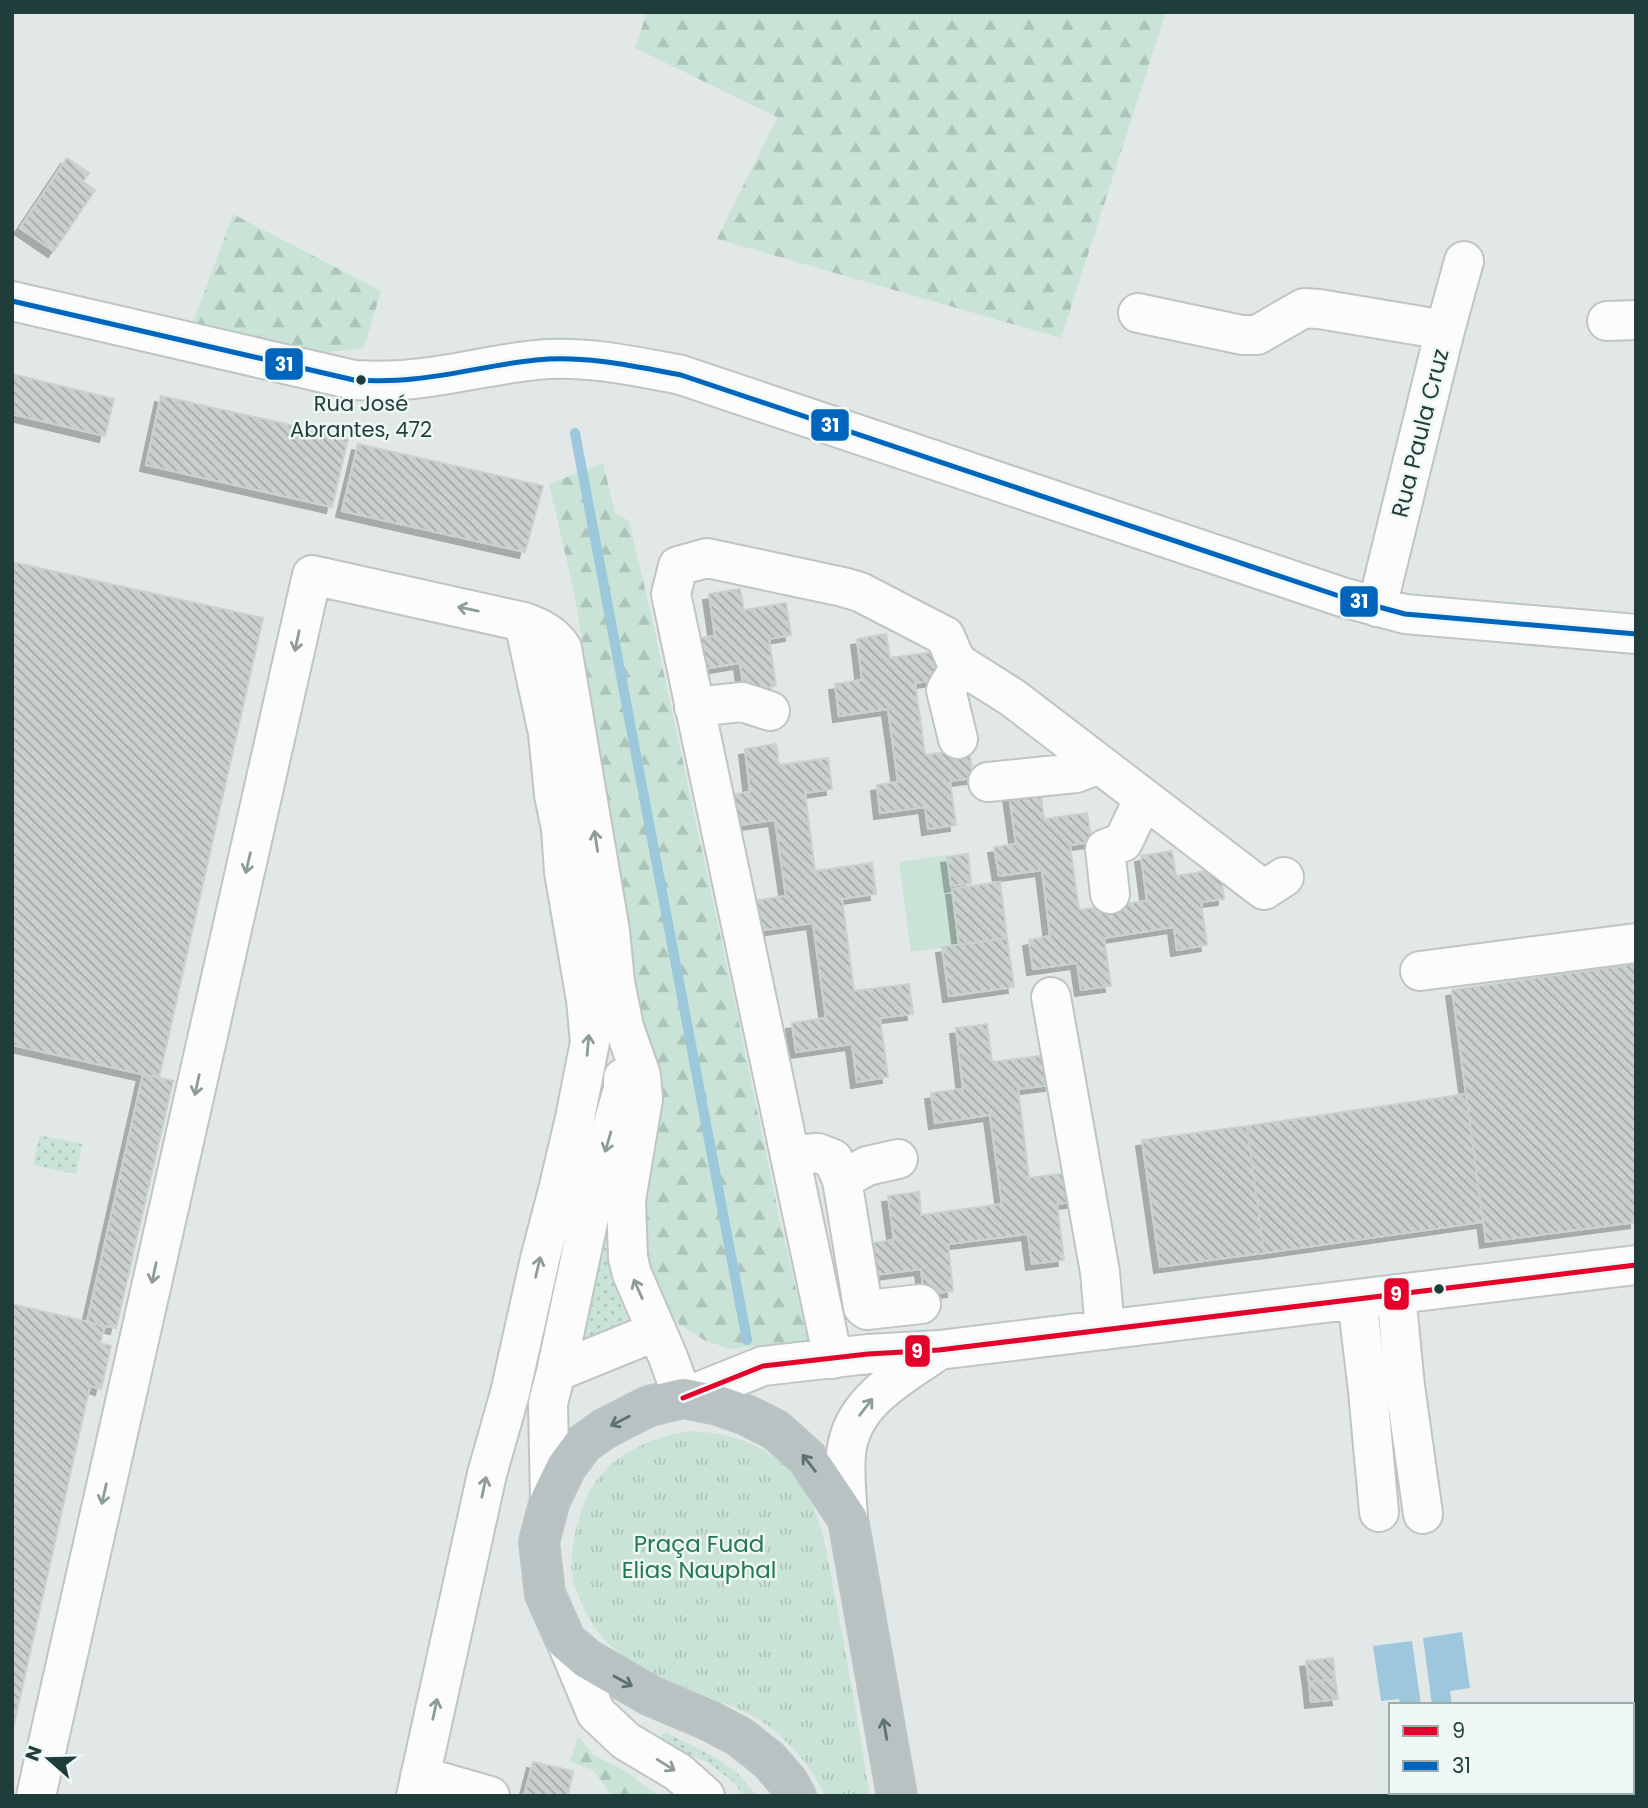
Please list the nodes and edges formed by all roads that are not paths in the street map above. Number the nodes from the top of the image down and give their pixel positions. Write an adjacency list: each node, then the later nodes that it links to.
1 (1464, 261): 4 (street, Rua Paula Cruz)
2 (12, 301): 5 (street)
3 (1138, 313): 4 (street)
4 (1445, 330): 5 (street, Rua Paula Cruz)
5 (1377, 607): 7 (street)
6 (524, 622): 15 (street); 20 (street, one-way to 6); 42 (street, one-way to 42)
7 (1636, 634)
8 (961, 665): 9 (street); 11 (street); 12 (street)
9 (694, 707): 10 (street); 23 (street)
10 (770, 710)
11 (958, 739)
12 (1099, 764): 13 (street); 14 (street)
13 (988, 782)
14 (1144, 798): 16 (street); 17 (street)
15 (561, 829): 20 (street); 41 (street, one-way to 15)
16 (1283, 877)
17 (1110, 894)
18 (1636, 943): 19 (street)
19 (1420, 971)
20 (615, 982): 22 (street)
21 (1051, 997): 30 (street)
22 (624, 1027): 31 (street, one-way to 22); 34 (street, one-way to 34)
23 (790, 1155): 25 (street); 33 (street)
24 (898, 1159): 25 (street)
25 (842, 1180): 29 (street)
26 (1636, 1265): 27 (street)
27 (1396, 1294): 28 (street); 38 (street)
28 (1357, 1299): 30 (street); 37 (street)
29 (921, 1304)
30 (1105, 1330): 32 (street)
31 (657, 1331): 34 (street); 35 (street)
32 (939, 1350): 33 (street); 39 (street, one-way to 32)
33 (833, 1359): 35 (street)
34 (556, 1372): 36 (street)
35 (683, 1398): 36 (highway, one-way to 36); 39 (highway, one-way to 35)
36 (550, 1500): 40 (highway)
37 (1379, 1512)
38 (1423, 1514)
39 (848, 1519): 46 (highway, one-way to 39)
40 (566, 1641): 44 (street, one-way to 44); 45 (highway, one-way to 45)
41 (418, 1786): 43 (street)
42 (36, 1796)
43 (490, 1796)
44 (705, 1796)
45 (796, 1796)
46 (897, 1796)

